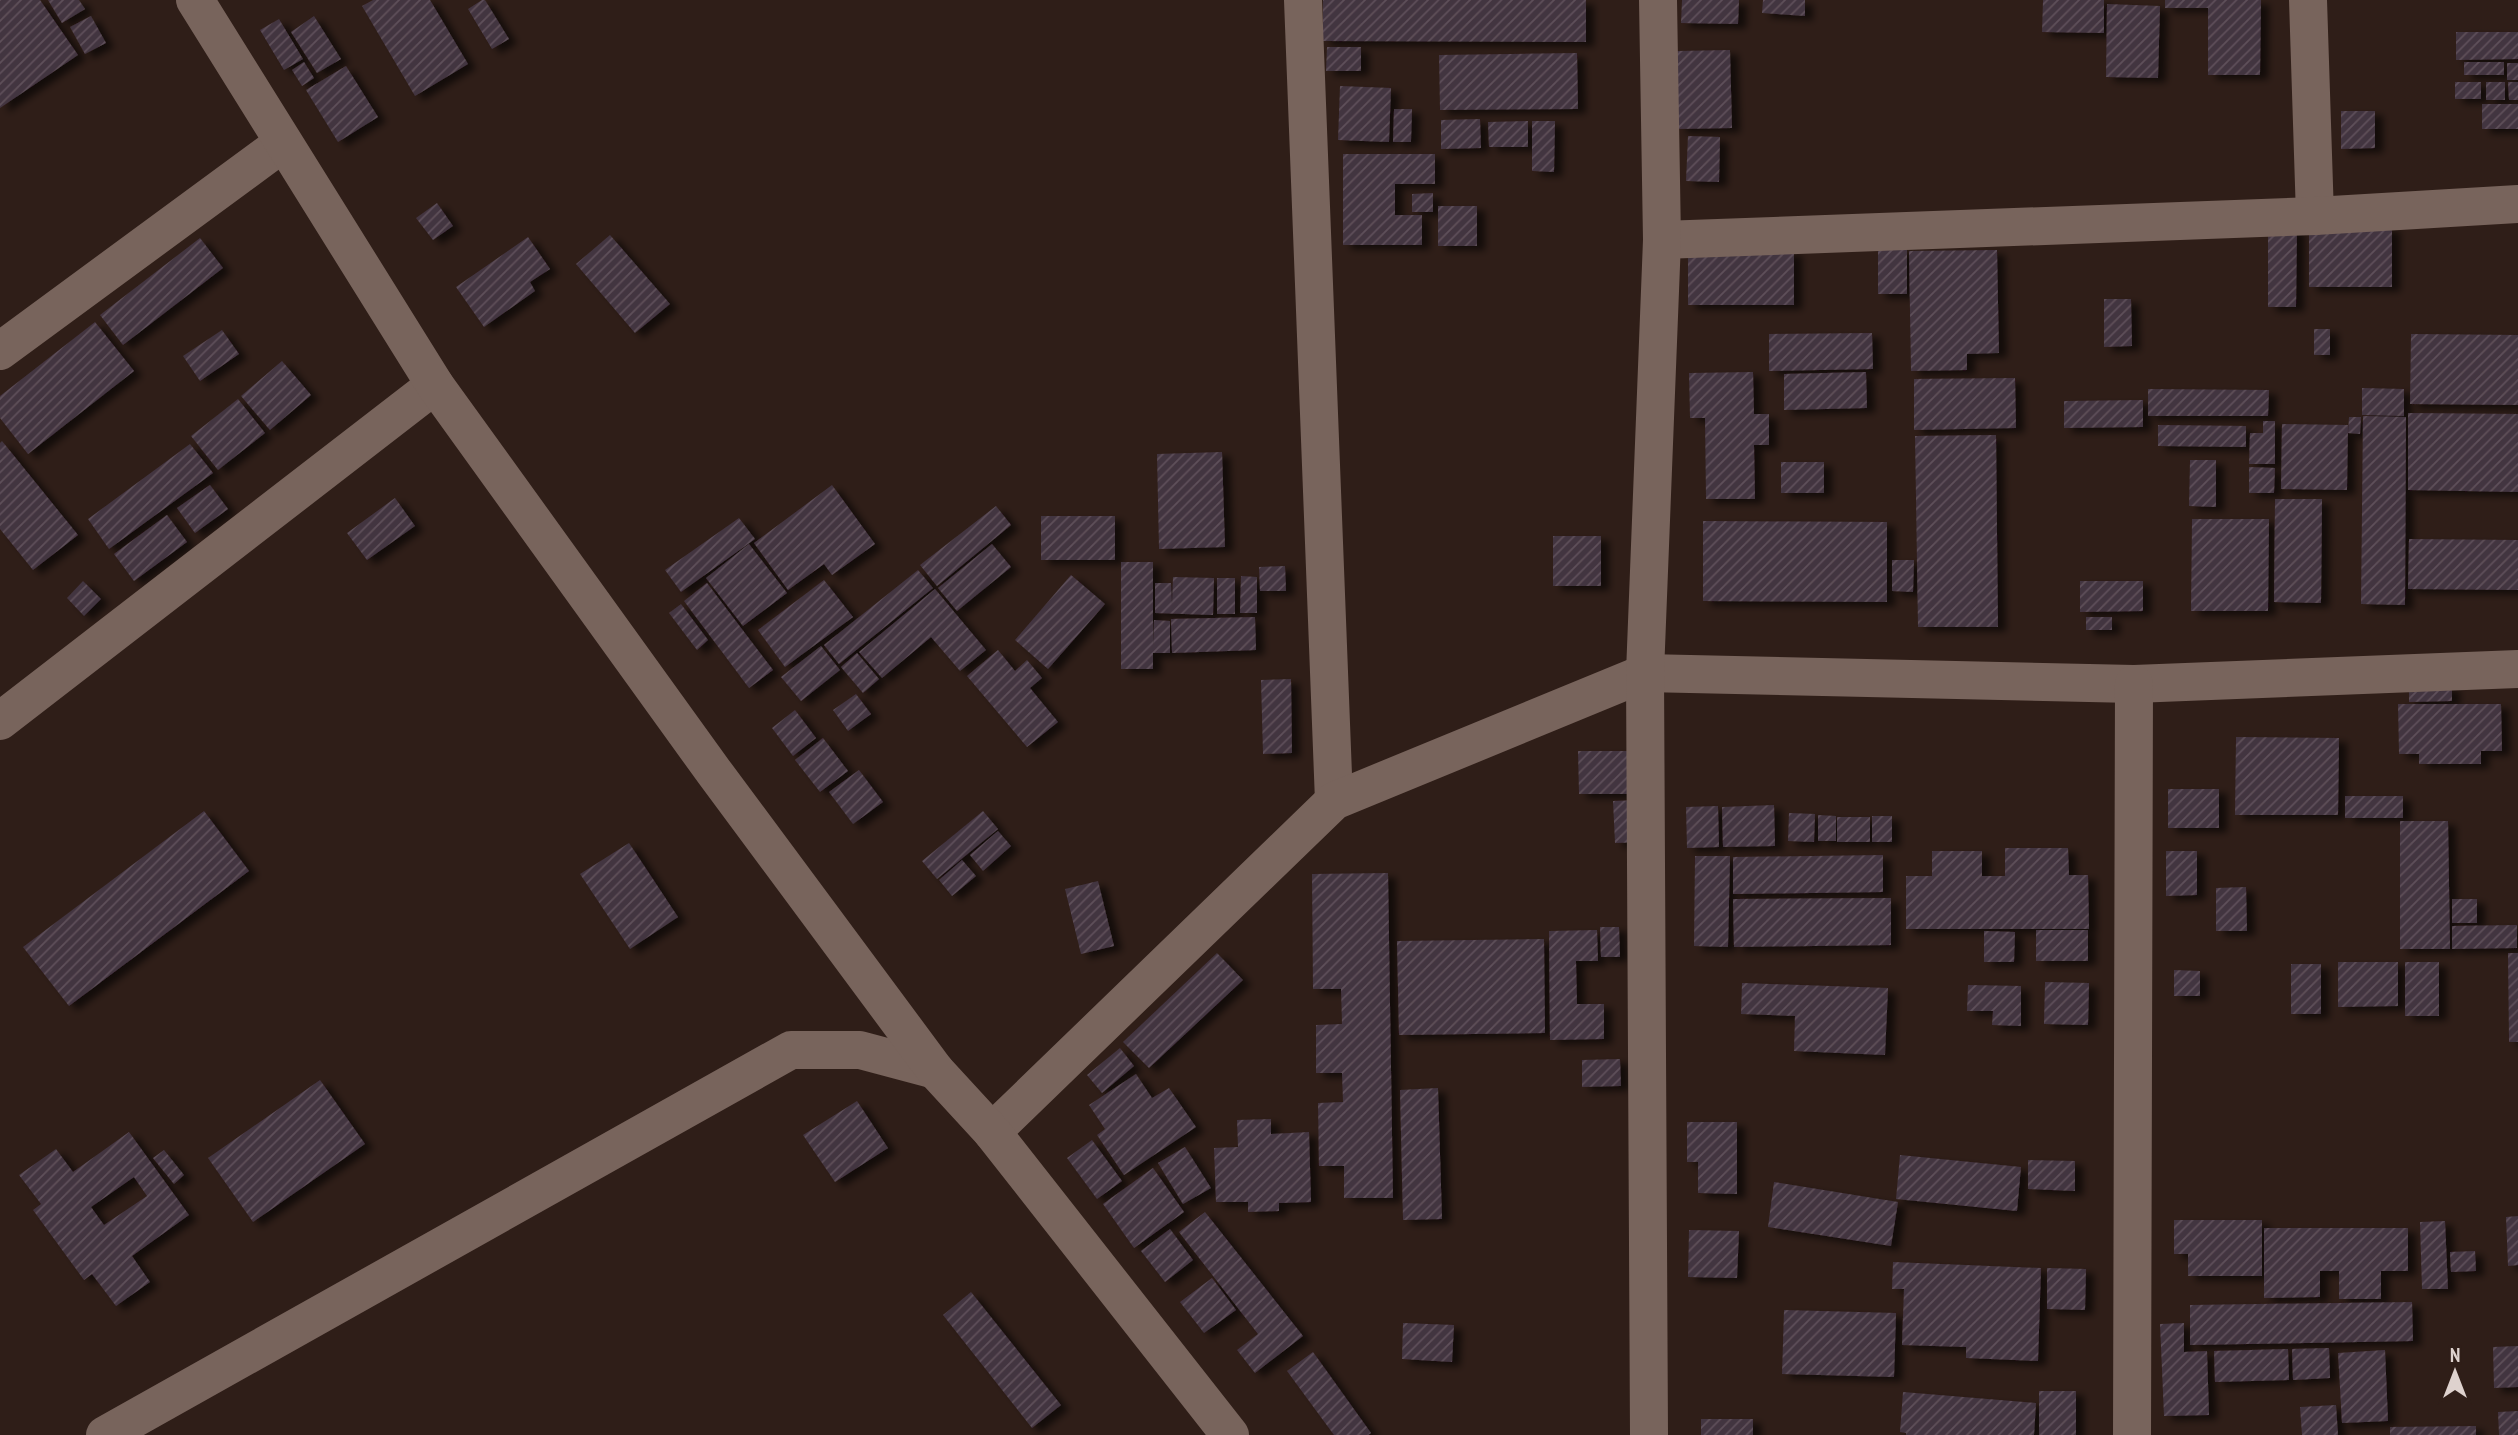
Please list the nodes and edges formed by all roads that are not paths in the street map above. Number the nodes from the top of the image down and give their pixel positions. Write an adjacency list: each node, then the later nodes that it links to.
1 (195, 0): 5 (street)
2 (1303, 0): 15 (street)
3 (1658, 0): 8 (street)
4 (2308, 0): 7 (street)
5 (283, 143): 9 (street); 10 (street)
6 (2518, 204): 7 (street)
7 (2315, 216): 8 (street)
8 (1662, 240): 12 (street)
9 (0, 351)
10 (435, 385): 14 (street); 16 (street)
11 (2518, 669): 13 (street)
12 (1645, 673): 13 (street); 15 (street); 20 (street)
13 (2134, 684): 21 (street)
14 (0, 721)
15 (1334, 801): 17 (street)
16 (935, 1070): 17 (street); 18 (street)
17 (992, 1132): 19 (street)
18 (105, 1435)
19 (1230, 1435)
20 (1649, 1435)
21 (2132, 1435)

